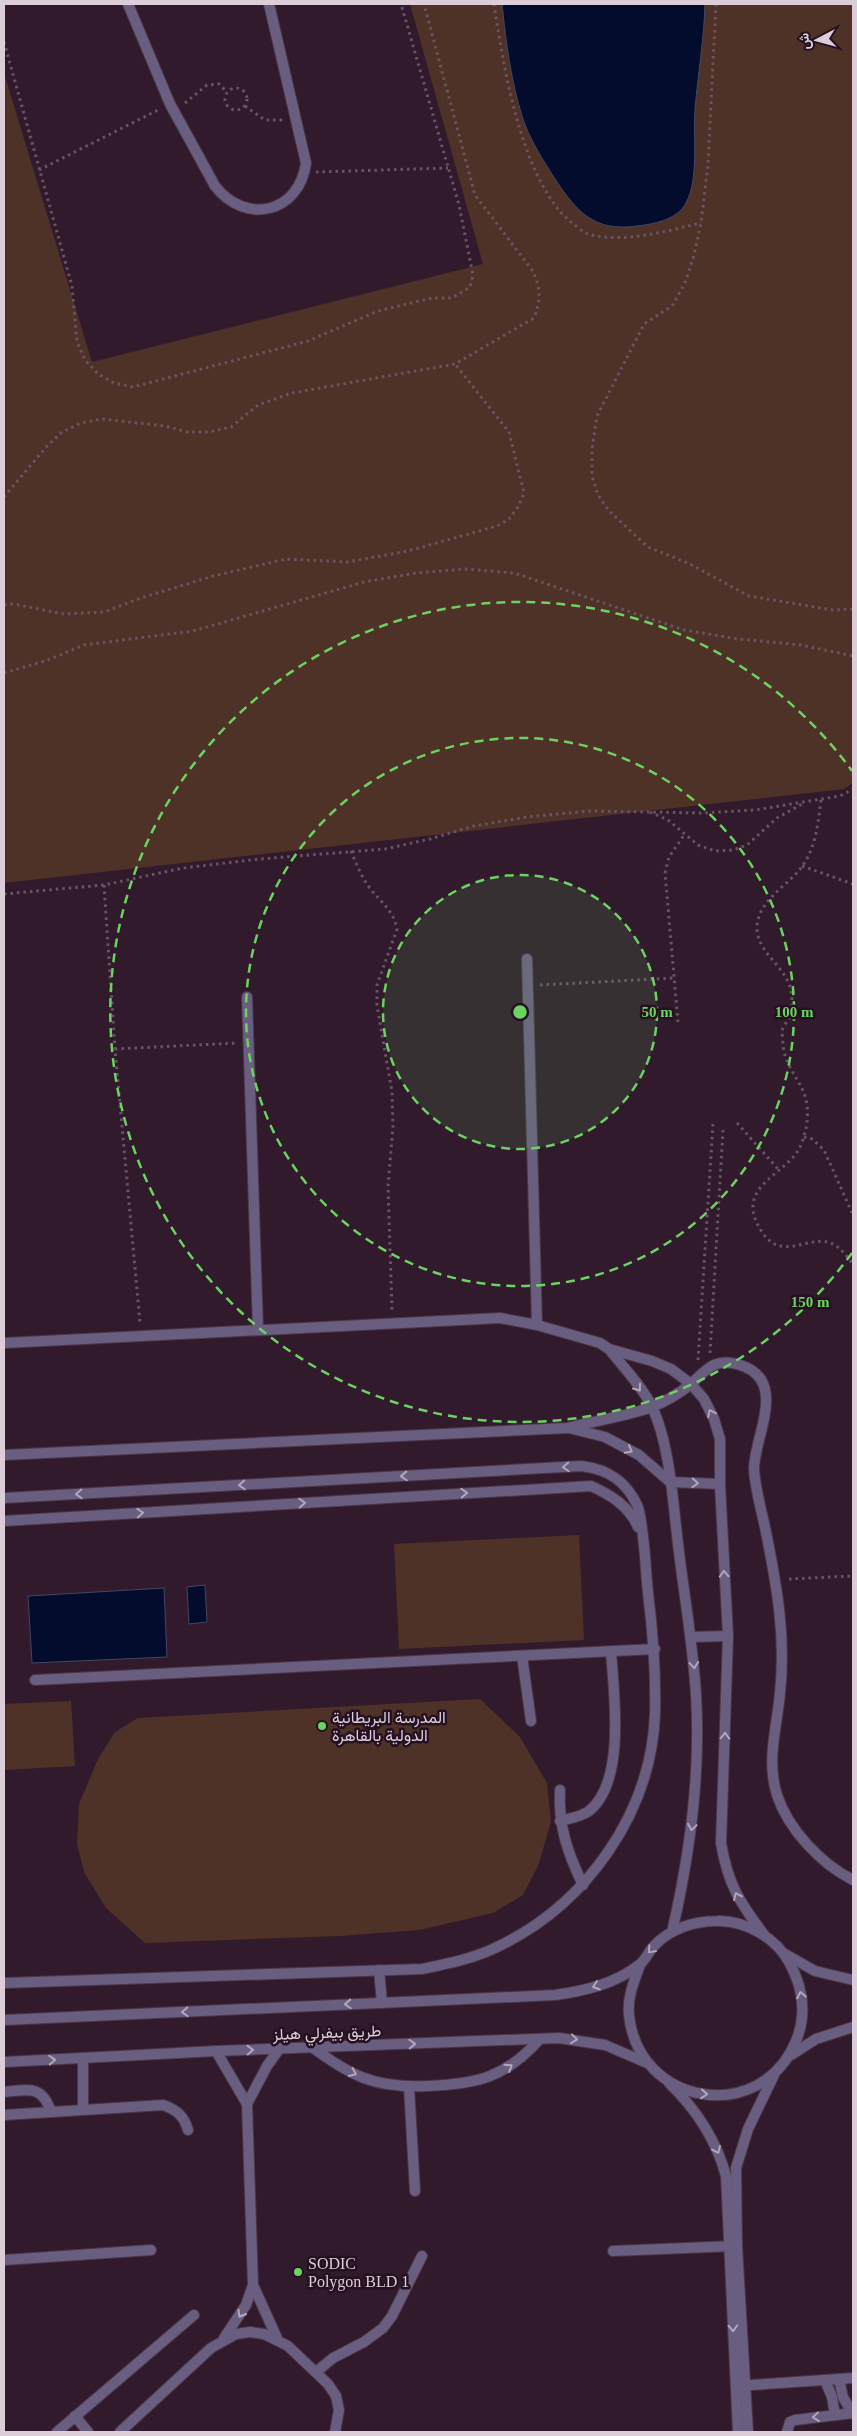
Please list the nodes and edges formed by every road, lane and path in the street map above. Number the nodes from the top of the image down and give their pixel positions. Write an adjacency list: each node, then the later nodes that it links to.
1 (128, 4): 10 (street)
2 (268, 4): 11 (street)
3 (401, 4): 12 (path)
4 (424, 4): 16 (path)
5 (494, 4): 15 (path)
6 (716, 4): 15 (path)
7 (4, 42): 13 (path)
8 (227, 92): 9 (path); 9 (path); 10 (path)
9 (245, 106): 11 (path)
10 (172, 108): 13 (path); 14 (street)
11 (296, 118): 14 (street)
12 (448, 168): 13 (path); 14 (path)
13 (39, 170)
14 (304, 172)
15 (701, 223): 19 (path)
16 (455, 364): 17 (path); 18 (path)
17 (4, 497)
18 (4, 605)
19 (853, 609)
20 (853, 656): 21 (path)
21 (4, 673)
22 (853, 789): 23 (path)
23 (820, 800): 24 (path); 28 (path)
24 (804, 802): 25 (path); 26 (path)
25 (648, 811): 26 (path); 27 (path)
26 (684, 835): 33 (path)
27 (351, 851): 30 (path); 46 (path)
28 (802, 866): 29 (path); 42 (path)
29 (853, 884)
30 (104, 885): 31 (path); 38 (path)
31 (4, 894)
32 (526, 959): 34 (street)
33 (674, 978): 34 (path); 36 (path)
34 (527, 986): 47 (street)
35 (247, 997): 37 (street)
36 (678, 1022)
37 (248, 1043): 38 (path); 48 (street)
38 (115, 1049): 49 (path)
39 (737, 1123): 43 (path)
40 (712, 1124): 53 (path)
41 (723, 1130): 52 (path)
42 (804, 1137): 43 (path); 44 (path)
43 (778, 1169): 45 (path)
44 (853, 1215)
45 (853, 1264)
46 (392, 1322): 47 (street); 48 (street)
47 (537, 1325): 51 (street)
48 (258, 1329): 49 (street)
49 (141, 1336): 50 (street)
50 (4, 1343)
51 (609, 1349): 53 (street); 54 (street, one-way to 54)
52 (709, 1366): 53 (street); 67 (street)
53 (694, 1380): 54 (street); 60 (street, one-way to 53)
54 (652, 1407): 55 (street); 58 (street)
55 (567, 1428): 56 (street); 58 (street, one-way to 58)
56 (4, 1455)
57 (595, 1467): 59 (street); 61 (street); 62 (street, one-way to 62)
58 (670, 1482): 60 (street, one-way to 60); 69 (street)
59 (623, 1483): 63 (street); 65 (street)
60 (720, 1484): 68 (street, one-way to 60)
61 (591, 1486): 63 (street); 64 (street, one-way to 61)
62 (4, 1498)
63 (615, 1499): 65 (street)
64 (4, 1520)
65 (641, 1535): 70 (street)
66 (853, 1576): 67 (path)
67 (775, 1580): 77 (street)
68 (728, 1636): 69 (street); 80 (street, one-way to 68)
69 (691, 1637): 79 (street, one-way to 79)
70 (655, 1649): 71 (street); 78 (street)
71 (611, 1652): 72 (street); 76 (street)
72 (522, 1656): 73 (street); 74 (street)
73 (35, 1680)
74 (531, 1721)
75 (560, 1790): 76 (street)
76 (560, 1821): 78 (street)
77 (853, 1880)
78 (583, 1885): 83 (street)
79 (672, 1932): 80 (street); 82 (street, one-way to 82)
80 (765, 1936): 81 (street)
81 (784, 1954): 84 (street); 93 (street, one-way to 81)
82 (640, 1964): 86 (street, طريق بيفرلي هيلز, one-way to 86); 96 (street)
83 (379, 1970): 85 (street); 86 (street)
84 (853, 1980)
85 (4, 1983)
86 (382, 2003): 87 (street, طريق بيفرلي هيلز, one-way to 87)
87 (4, 2020)
88 (853, 2027): 93 (street)
89 (540, 2039): 90 (street, طريق بيفرلي هيلز, one-way to 89); 96 (street, طريق بيفرلي هيلز, one-way to 96); 99 (street, one-way to 89)
90 (312, 2047): 91 (street, طريق بيفرلي هيلز); 99 (street, one-way to 99)
91 (280, 2048): 92 (street, طريق بيفرلي هيلز, one-way to 91); 101 (street)
92 (216, 2051): 94 (street, طريق بيفرلي هيلز); 101 (street)
93 (790, 2054): 97 (street)
94 (83, 2059): 95 (street, طريق بيفرلي هيلز, one-way to 94); 102 (street)
95 (4, 2062)
96 (647, 2063): 98 (street)
97 (774, 2075): 98 (street, one-way to 97); 107 (street)
98 (669, 2082): 107 (street, one-way to 107)
99 (409, 2087): 106 (street)
100 (4, 2092): 103 (street)
101 (247, 2104): 112 (street)
102 (83, 2109): 103 (street); 105 (street)
103 (51, 2112): 104 (street)
104 (4, 2115)
105 (188, 2130)
106 (415, 2191)
107 (733, 2246): 109 (street); 120 (street)
108 (151, 2250): 111 (street)
109 (613, 2251)
110 (422, 2256): 116 (street)
111 (4, 2260)
112 (253, 2285): 114 (street); 115 (street, one-way to 115)
113 (194, 2315): 123 (street)
114 (277, 2338): 115 (street); 116 (street)
115 (222, 2340): 126 (street)
116 (316, 2372): 127 (street)
117 (853, 2378): 118 (street)
118 (839, 2379): 119 (street); 121 (street)
119 (825, 2380): 120 (street); 122 (street)
120 (741, 2386): 128 (street); 129 (street)
121 (852, 2413): 122 (street)
122 (835, 2415): 130 (street, one-way to 130)
123 (75, 2416): 124 (street); 125 (street)
124 (57, 2432)
125 (88, 2432)
126 (120, 2432)
127 (335, 2432)
128 (738, 2432)
129 (748, 2432)
130 (787, 2432)

